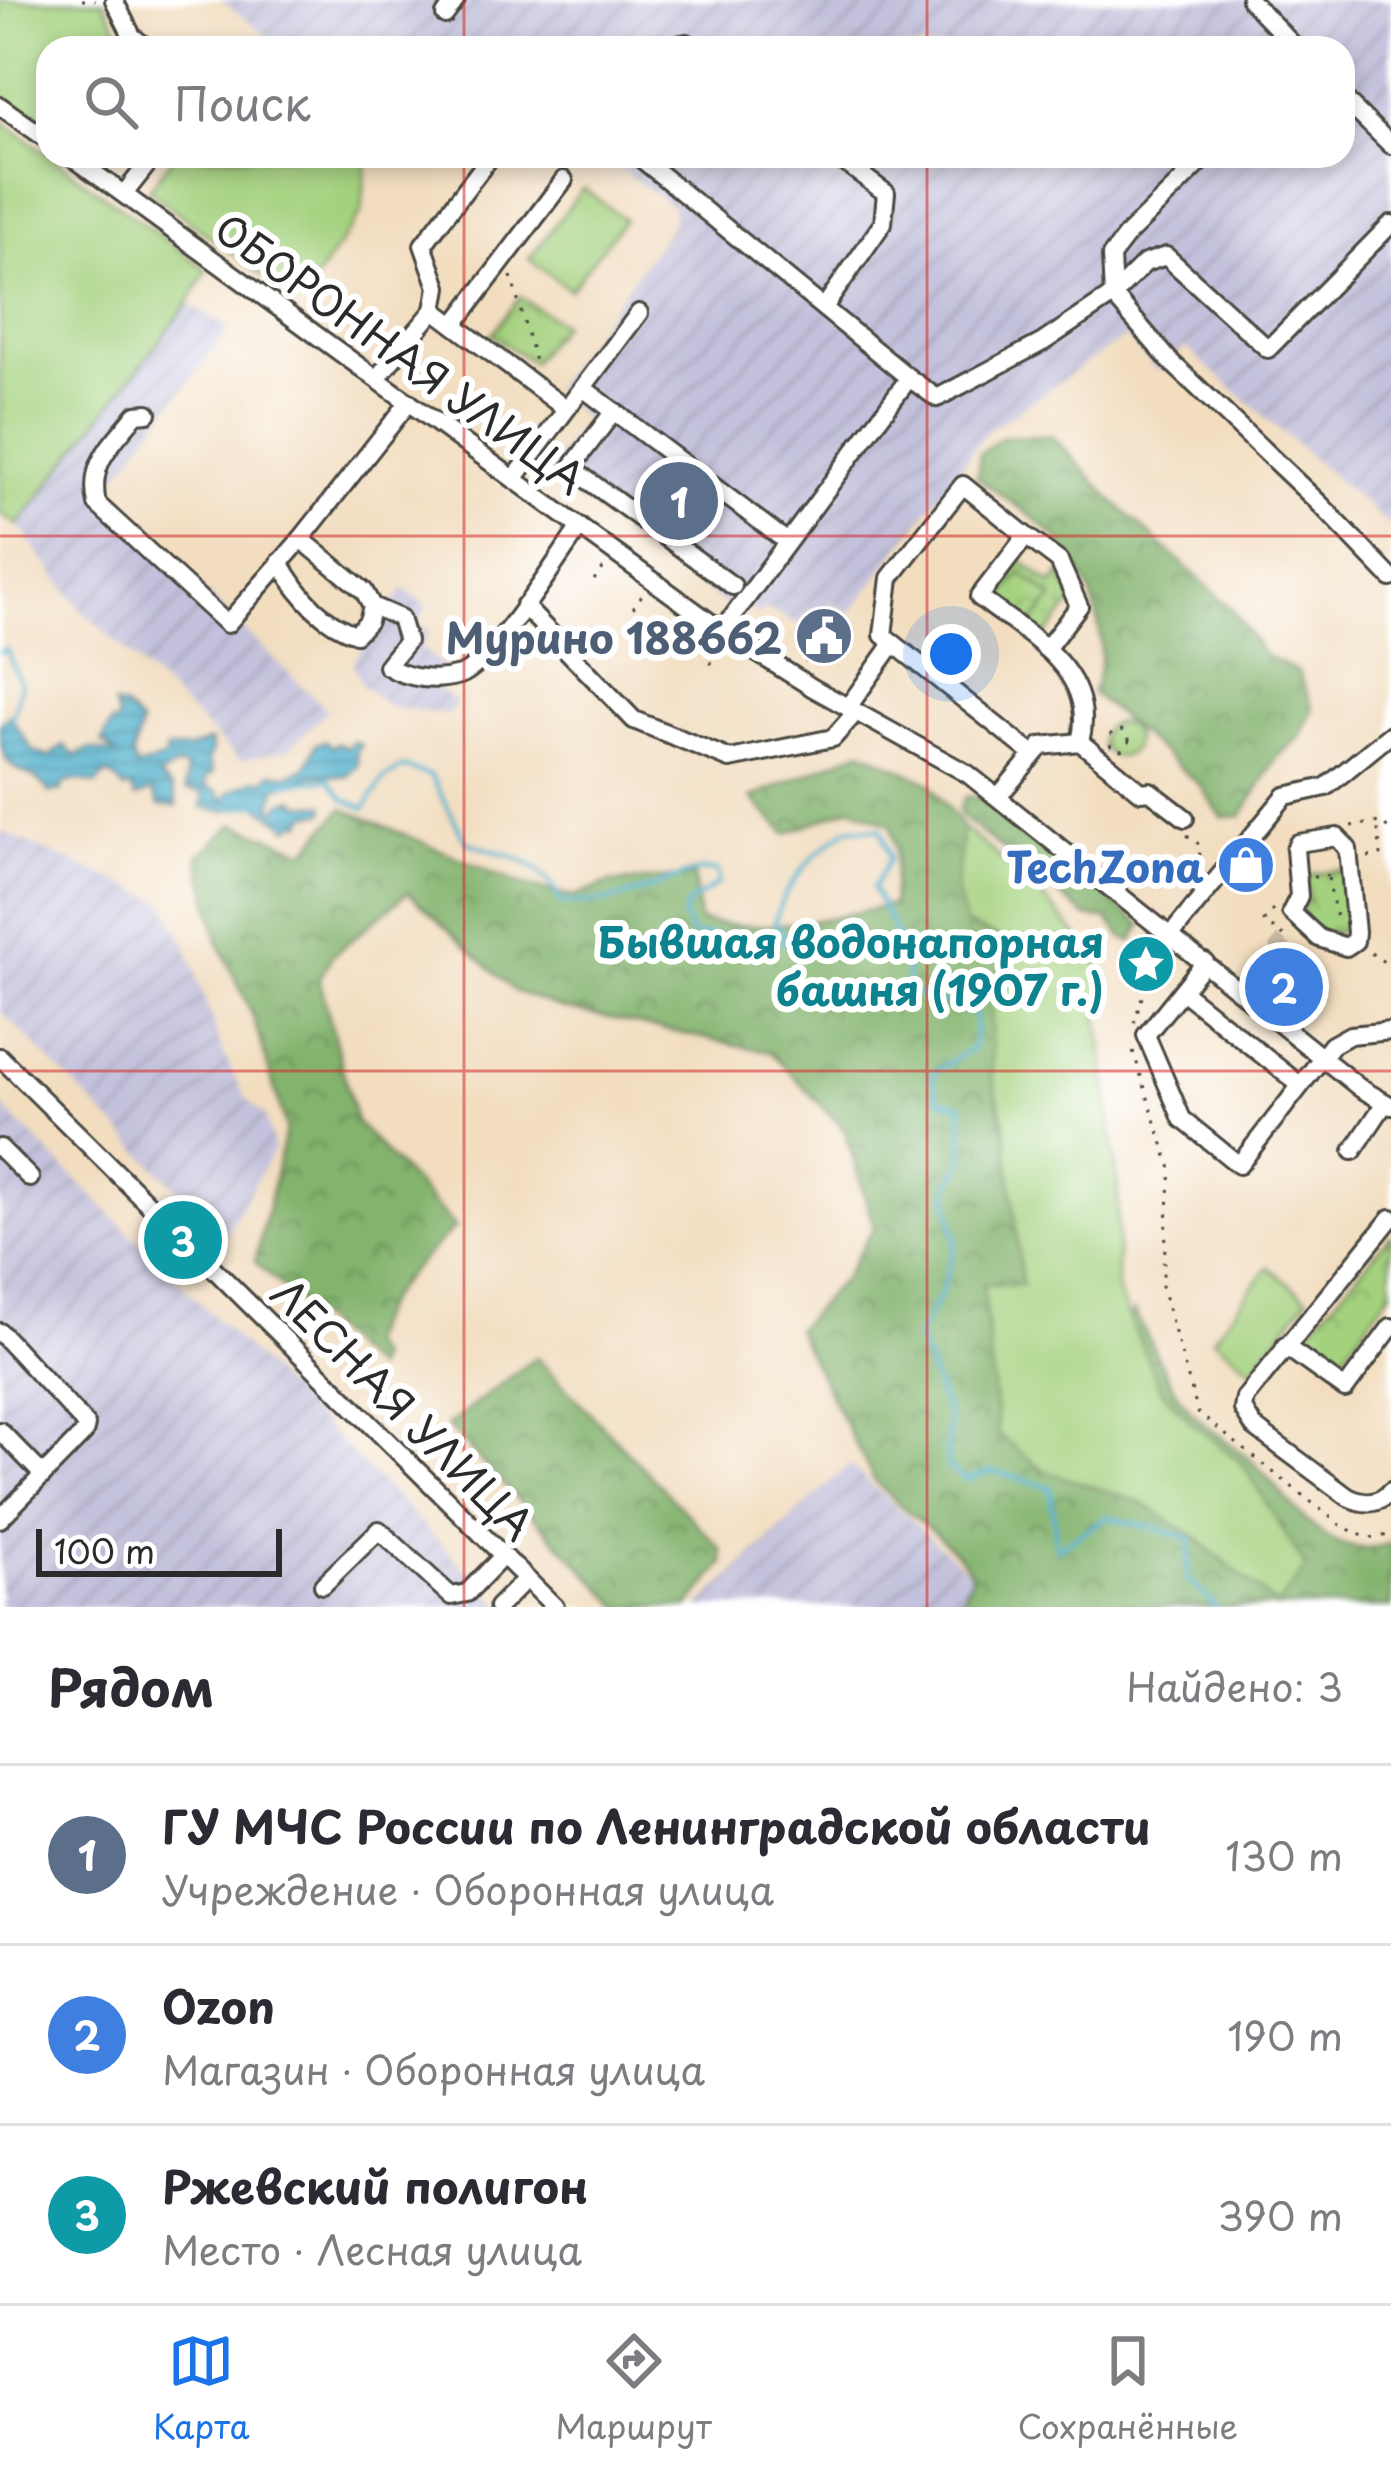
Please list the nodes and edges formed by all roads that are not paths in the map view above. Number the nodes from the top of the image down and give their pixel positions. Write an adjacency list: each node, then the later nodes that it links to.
1 (114, 0): 3 (street)
2 (1250, 0): 4 (street)
3 (132, 36)
4 (1284, 36)
5 (0, 106): 7 (street)
6 (1355, 110): 8 (street)
7 (36, 132)
8 (1391, 145)
9 (88, 168): 16 (street, ОБОРОННАЯ УЛИЦА)
10 (145, 168): 16 (street)
11 (482, 168): 20 (street)
12 (653, 168): 19 (street)
13 (852, 168): 19 (street)
14 (1195, 168): 18 (street)
15 (564, 180): 22 (street)
16 (124, 194): 23 (street, ОБОРОННАЯ УЛИЦА)
17 (1391, 224): 18 (street)
18 (1113, 295): 24 (street); 36 (street)
19 (825, 306): 24 (street)
20 (434, 310): 22 (street); 23 (street)
21 (638, 313): 25 (street)
22 (454, 325): 27 (street)
23 (377, 378): 26 (street, ОБОРОННАЯ УЛИЦА)
24 (909, 378): 34 (street)
25 (583, 388): 27 (street); 28 (street)
26 (410, 402): 30 (street, ОБОРОННАЯ УЛИЦА); 33 (street)
27 (566, 409): 30 (street)
28 (614, 411): 34 (street); 37 (street)
29 (148, 413): 35 (street)
30 (514, 479): 31 (street, ОБОРОННАЯ УЛИЦА)
31 (580, 527): 39 (street); 40 (street, ОБОРОННАЯ УЛИЦА)
32 (1026, 536): 41 (street); 42 (street); 42 (street)
33 (301, 539): 35 (street); 38 (street)
34 (786, 542): 40 (street)
35 (280, 562): 38 (street)
36 (1391, 578)
37 (733, 586)
38 (372, 606): 39 (street)
39 (524, 606): 43 (street)
40 (726, 639): 43 (street, ОБОРОННАЯ УЛИЦА)
41 (893, 644): 43 (street); 46 (street)
42 (1046, 650): 45 (street)
43 (852, 710): 47 (street, ОБОРОННАЯ УЛИЦА)
44 (1391, 734): 50 (street)
45 (1080, 742): 46 (street); 48 (street)
46 (1030, 753): 47 (street)
47 (998, 797): 50 (street, ОБОРОННАЯ УЛИЦА)
48 (1184, 825)
49 (1298, 922): 49 (street); 51 (street)
50 (1171, 934): 52 (street, ОБОРОННАЯ УЛИЦА)
51 (1286, 938)
52 (1205, 962): 54 (street); 55 (street, ОБОРОННАЯ УЛИЦА)
53 (1260, 970): 55 (street)
54 (1182, 991): 59 (street); 59 (street)
55 (1242, 992): 58 (street, ОБОРОННАЯ УЛИЦА)
56 (1391, 1031): 58 (street)
57 (0, 1057): 72 (street, ЛЕСНАЯ УЛИЦА)
58 (1322, 1057): 59 (street); 60 (street, ОБОРОННАЯ УЛИЦА)
59 (1300, 1084)
60 (1388, 1105): 61 (street)
61 (1353, 1151)
62 (3, 1157): 63 (street)
63 (30, 1178)
64 (1391, 1217): 67 (street)
65 (1391, 1327): 67 (street)
66 (0, 1332): 69 (street)
67 (1285, 1346): 70 (street)
68 (0, 1431): 69 (street)
69 (43, 1475): 71 (street)
70 (1391, 1491)
71 (0, 1519)
72 (503, 1556): 73 (street, ЛЕСНАЯ УЛИЦА); 74 (street)
73 (526, 1579): 75 (street); 76 (street, ЛЕСНАЯ УЛИЦА)
74 (323, 1585)
75 (498, 1607)
76 (555, 1607)

